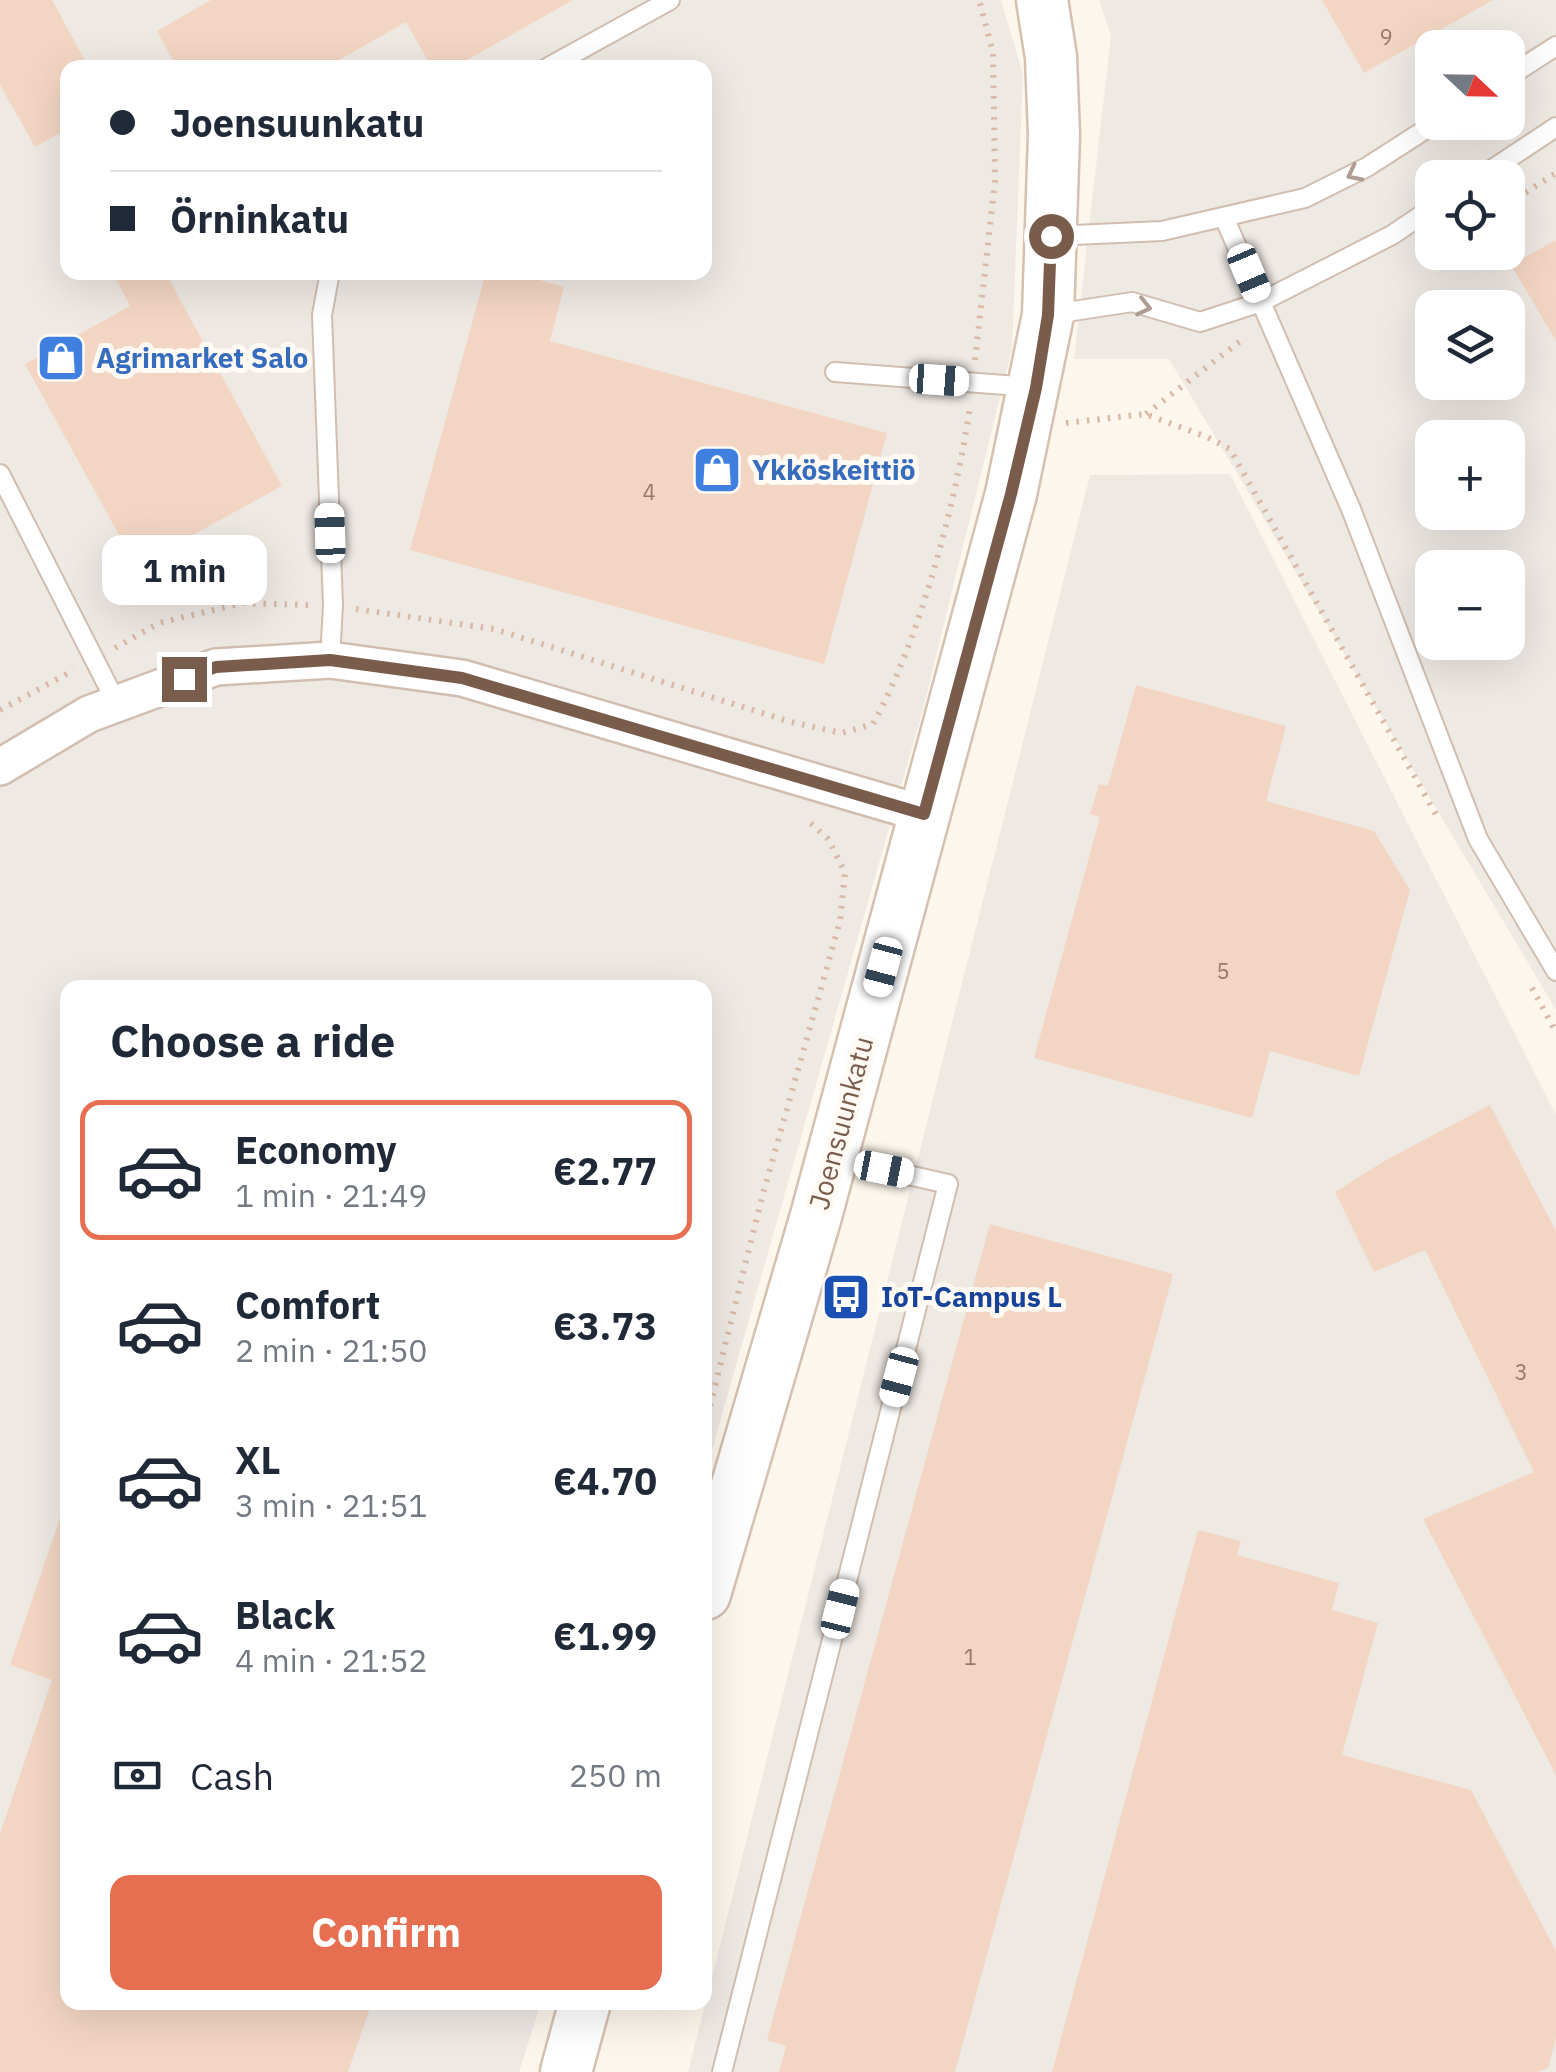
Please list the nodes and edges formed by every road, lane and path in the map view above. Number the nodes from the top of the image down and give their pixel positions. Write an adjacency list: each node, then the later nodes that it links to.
1 (670, 0): 5 (lane)
2 (979, 0): 19 (path)
3 (1042, 0): 14 (street, Joensuunkatu)
4 (1556, 46): 6 (lane)
5 (561, 60)
6 (1525, 67)
7 (1556, 127): 9 (lane)
8 (1415, 136): 12 (lane, one-way to 12)
9 (1506, 160)
10 (1556, 173): 11 (path)
11 (1525, 193)
12 (1224, 216): 14 (lane); 16 (lane)
13 (1415, 219): 16 (lane)
14 (1051, 236): 17 (street, Joensuunkatu)
15 (329, 280): 23 (lane)
16 (1261, 302): 17 (lane, one-way to 16); 34 (lane)
17 (1048, 315): 20 (street, Joensuunkatu)
18 (836, 372): 19 (lane)
19 (973, 382): 20 (lane); 21 (path)
20 (1031, 408): 21 (path); 31 (street, Joensuunkatu); 33 (path)
21 (965, 437): 28 (path)
22 (0, 474): 24 (lane)
23 (333, 605): 24 (path); 25 (lane); 28 (path)
24 (94, 659): 26 (lane); 27 (path)
25 (330, 660): 26 (street); 30 (street)
26 (118, 704): 29 (street)
27 (0, 710)
28 (791, 722): 30 (path)
29 (0, 767)
30 (774, 768): 31 (street)
31 (924, 814): 37 (street, Joensuunkatu)
32 (802, 816): 38 (path)
33 (1440, 822)
34 (1556, 971)
35 (1527, 980): 36 (path)
36 (1556, 1032)
37 (831, 1158): 39 (street, Joensuunkatu); 42 (lane)
38 (712, 1398)
39 (712, 1570)
40 (584, 2010): 41 (street)
41 (566, 2072)
42 (722, 2072)

